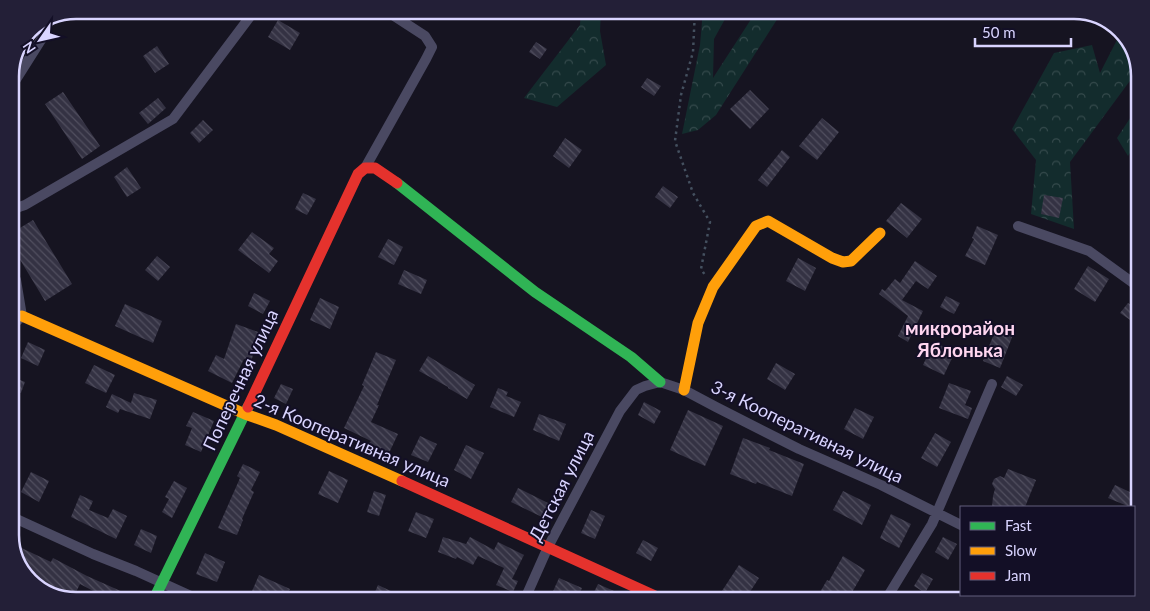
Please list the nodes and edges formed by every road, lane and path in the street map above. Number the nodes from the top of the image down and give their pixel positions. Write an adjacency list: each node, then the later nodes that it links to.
1 (248, 19): 7 (street)
2 (399, 19): 6 (street)
3 (695, 19): 11 (path)
4 (47, 27): 5 (street)
5 (19, 74)
6 (361, 171): 15 (street); 18 (street, Поперечная улица)
7 (19, 207)
8 (1018, 226): 10 (street)
9 (880, 233): 11 (street)
10 (1131, 281)
11 (713, 287): 17 (street)
12 (19, 298): 13 (street)
13 (22, 316): 14 (street); 18 (street, 2-я Кооперативная улица)
14 (19, 319)
15 (660, 382): 17 (street, 3-я Кооперативная улица); 22 (street, Детская улица)
16 (992, 384): 19 (street)
17 (684, 390): 19 (street, 3-я Кооперативная улица)
18 (245, 414): 22 (street, 2-я Кооперативная улица); 23 (street, Поперечная улица)
19 (937, 513): 21 (street, 3-я Кооперативная улица); 28 (street)
20 (19, 520): 23 (street)
21 (960, 524)
22 (548, 547): 26 (street, Детская улица); 27 (street, 2-я Кооперативная улица)
23 (162, 582): 24 (street, Поперечная улица); 25 (street)
24 (157, 592)
25 (183, 592)
26 (528, 592)
27 (646, 592)
28 (890, 592)

